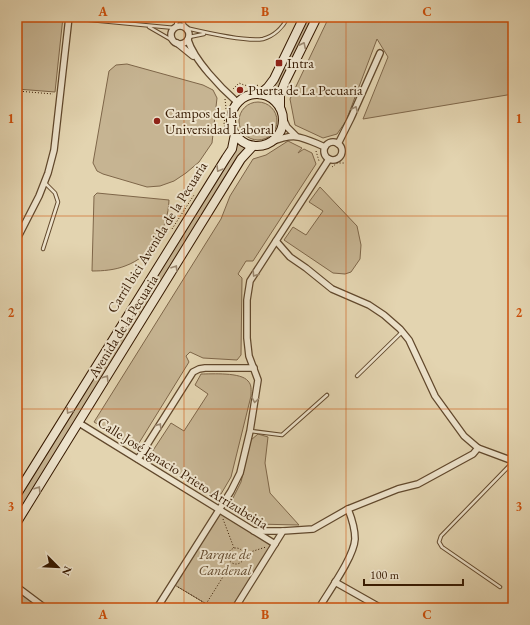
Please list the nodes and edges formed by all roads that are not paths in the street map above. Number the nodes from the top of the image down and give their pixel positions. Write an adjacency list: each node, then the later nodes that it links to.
1 (69, 17): 7 (lane); 26 (street)
2 (178, 17): 8 (lane)
3 (182, 17): 9 (lane)
4 (288, 17): 10 (lane)
5 (304, 17): 15 (street)
6 (317, 17): 17 (street, one-way to 6)
7 (147, 26): 8 (lane); 12 (lane)
8 (175, 28): 9 (street); 12 (street)
9 (186, 28): 10 (lane); 11 (street)
10 (207, 34): 11 (lane)
11 (188, 38): 12 (street); 14 (street)
12 (176, 42): 14 (street)
13 (380, 53): 22 (street, one-way to 13)
14 (200, 62): 16 (street)
15 (260, 94): 16 (street); 17 (street)
16 (237, 102): 19 (street)
17 (280, 107): 18 (street)
18 (283, 118): 20 (street); 21 (street)
19 (235, 134): 24 (street); 39 (street, Avenida de la Pecuaria, one-way to 39)
20 (296, 136): 21 (street); 23 (street)
21 (271, 144): 24 (street)
22 (338, 144): 23 (street); 25 (street)
23 (325, 147): 25 (street)
24 (256, 148): 34 (street, Avenida de la Pecuaria, one-way to 24)
25 (328, 159): 28 (street)
26 (44, 182): 27 (street); 29 (lane)
27 (17, 238)
28 (276, 241): 30 (street); 31 (street, one-way to 31)
29 (43, 249)
30 (402, 332): 32 (lane); 36 (street)
31 (254, 368): 35 (street, one-way to 35); 37 (street, one-way to 31)
32 (357, 376)
33 (327, 395): 35 (lane)
34 (79, 423): 37 (street, Calle José Ignacio Prieto Arrizubeitia); 42 (street, Avenida de la Pecuaria, one-way to 34)
35 (250, 431): 40 (street)
36 (478, 448): 38 (street); 41 (street)
37 (138, 459): 40 (street, Calle José Ignacio Prieto Arrizubeitia)
38 (513, 462): 48 (lane)
39 (17, 494)
40 (219, 508): 43 (street, Calle José Ignacio Prieto Arrizubeitia); 50 (street)
41 (348, 509): 44 (street); 46 (street)
42 (17, 522)
43 (254, 531): 44 (street); 45 (street, Calle José Ignacio Prieto Arrizubeitia)
44 (283, 531): 45 (street)
45 (275, 544): 51 (street)
46 (335, 582): 52 (street); 53 (street)
47 (17, 587): 49 (street)
48 (500, 587)
49 (45, 608)
50 (157, 608)
51 (235, 608)
52 (319, 608)
53 (380, 608)

